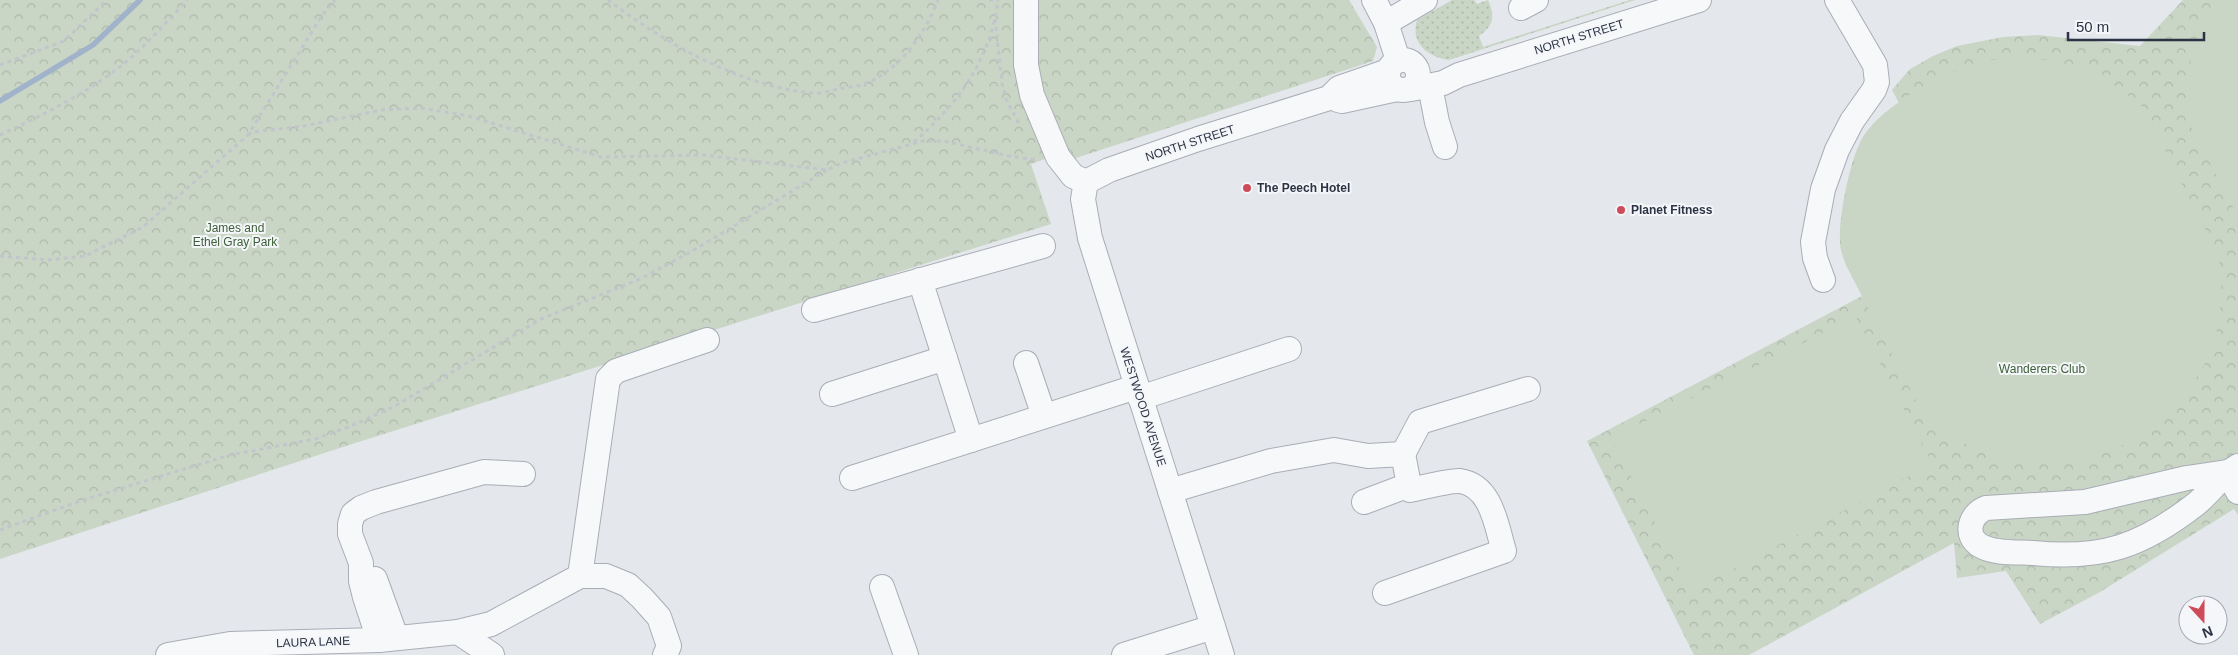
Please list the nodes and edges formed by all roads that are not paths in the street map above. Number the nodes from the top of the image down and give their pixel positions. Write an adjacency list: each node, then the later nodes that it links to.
1 (1026, 0): 9 (street)
2 (1374, 0): 6 (street)
3 (1425, 0): 6 (street)
4 (1699, 0): 7 (street, NORTH STREET)
5 (1837, 0): 12 (street)
6 (1386, 24): 7 (street)
7 (1407, 78): 8 (street); 9 (street, NORTH STREET)
8 (1445, 147)
9 (1086, 182): 19 (street, WESTWOOD AVENUE)
10 (1043, 246): 11 (street)
11 (920, 280): 13 (street); 16 (street)
12 (1823, 280)
13 (814, 310)
14 (707, 340): 30 (street)
15 (1289, 349): 19 (street)
16 (945, 358): 20 (street); 22 (street)
17 (1026, 363): 21 (street)
18 (1528, 389): 23 (street)
19 (1138, 392): 21 (street); 28 (street, WESTWOOD AVENUE)
20 (832, 394)
21 (1044, 416): 22 (street)
22 (971, 440): 26 (street)
23 (1402, 454): 27 (street); 28 (street)
24 (523, 474): 35 (street)
25 (2234, 476): 25 (street)
26 (852, 478)
27 (1409, 485): 29 (street); 32 (street)
28 (1170, 491): 33 (street, WESTWOOD AVENUE)
29 (1364, 502)
30 (580, 576): 34 (street, LAURA LANE); 38 (street, LAURA LANE)
31 (882, 587): 39 (street)
32 (1386, 593)
33 (1213, 627): 40 (street); 41 (street, WESTWOOD AVENUE)
34 (458, 632): 35 (street, LAURA LANE); 37 (street)
35 (387, 638): 36 (street, LAURA LANE)
36 (168, 655)
37 (492, 655)
38 (665, 655)
39 (906, 655)
40 (1124, 655)
41 (1222, 655)

